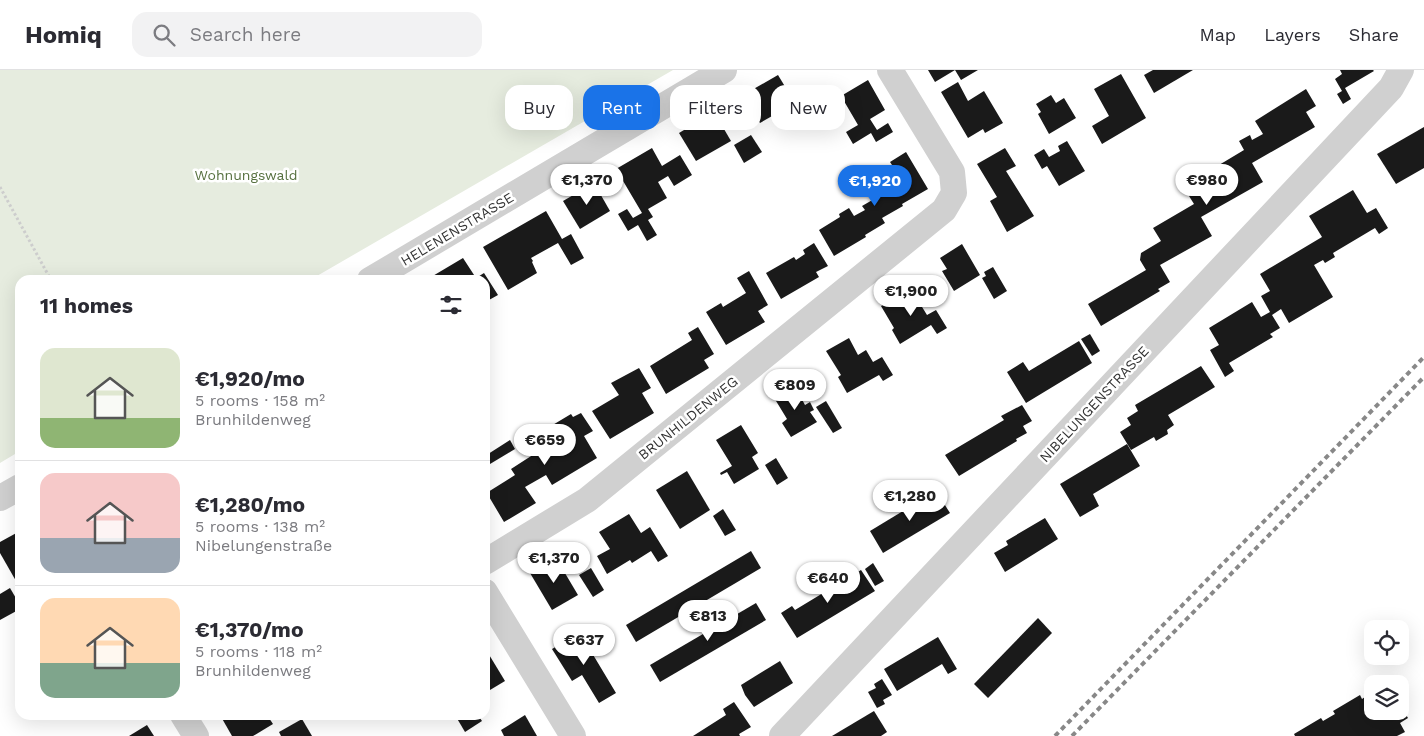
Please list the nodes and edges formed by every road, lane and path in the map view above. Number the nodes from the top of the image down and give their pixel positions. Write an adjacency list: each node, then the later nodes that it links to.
1 (724, 70): 6 (street, HELENENSTRASSE)
2 (890, 70): 9 (street, BRUNHILDENWEG)
3 (1401, 70): 14 (street, NIBELUNGENSTRASSE)
4 (0, 187): 5 (path)
5 (49, 275)
6 (378, 275)
7 (15, 490): 8 (street)
8 (0, 498)
9 (490, 559)
10 (490, 600): 13 (street)
11 (186, 720): 12 (street)
12 (196, 736)
13 (573, 736)
14 (782, 736)

